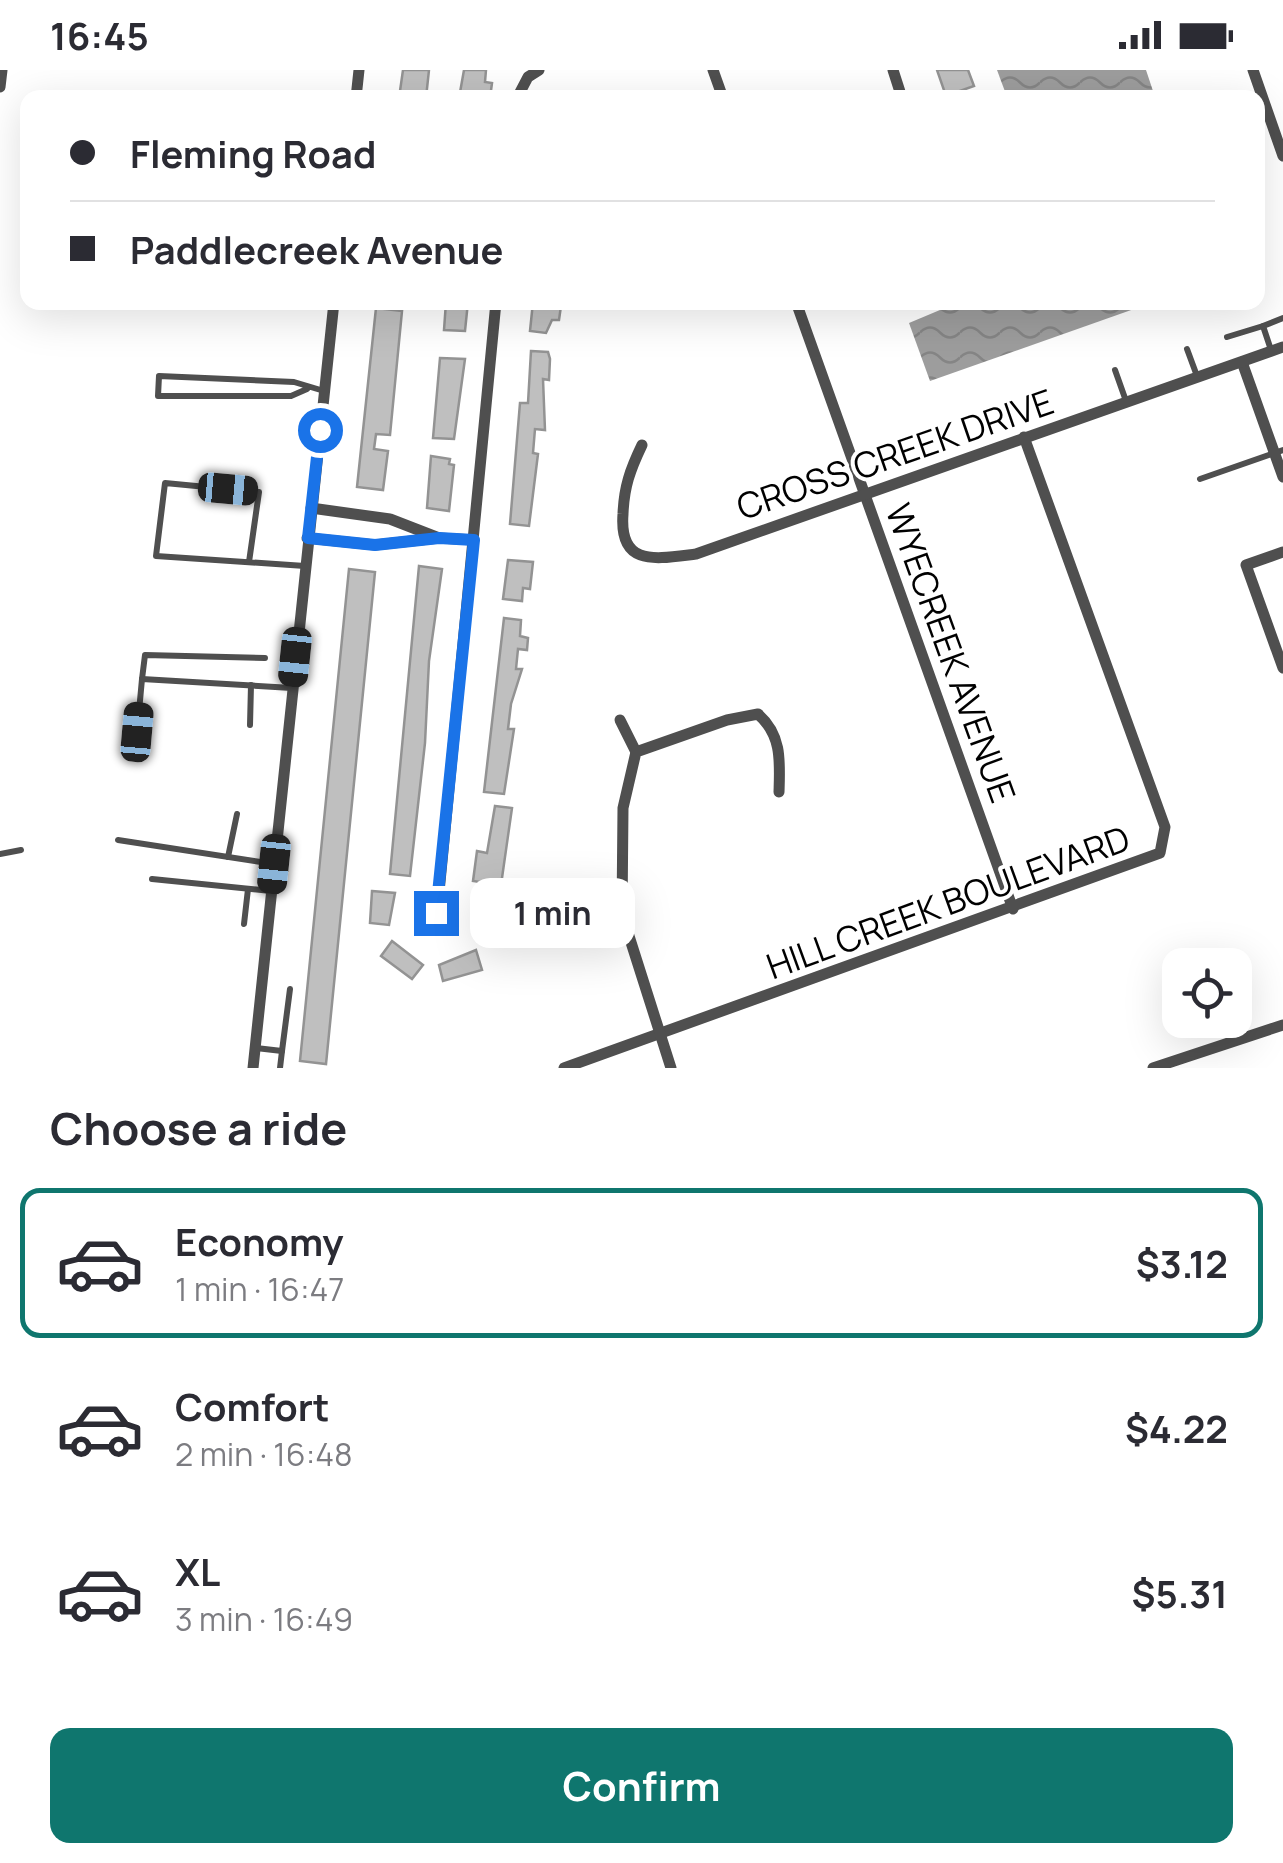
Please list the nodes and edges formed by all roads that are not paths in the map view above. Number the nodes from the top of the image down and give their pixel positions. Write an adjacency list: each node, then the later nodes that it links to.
1 (2, 70): 3 (street)
2 (538, 70): 4 (street)
3 (0, 87)
4 (521, 90)
5 (1265, 104): 6 (street)
6 (1283, 156)
7 (333, 310): 19 (street)
8 (495, 310): 30 (street)
9 (799, 310): 26 (street, WYECREEK AVENUE)
10 (1283, 318): 11 (lane)
11 (1263, 326): 12 (lane); 14 (lane)
12 (1227, 337)
13 (1186, 349): 17 (lane)
14 (1277, 350): 15 (street, CROSS CREEK DRIVE)
15 (1242, 362): 17 (street, CROSS CREEK DRIVE); 23 (street)
16 (1115, 370): 20 (lane)
17 (1198, 377): 20 (street, CROSS CREEK DRIVE)
18 (308, 388): 18 (lane); 19 (lane)
19 (324, 391): 27 (street)
20 (1126, 402): 21 (street, CROSS CREEK DRIVE)
21 (1024, 437): 26 (street, CROSS CREEK DRIVE); 53 (street, HILL CREEK BOULEVARD)
22 (642, 445): 26 (street, CROSS CREEK DRIVE)
23 (1278, 452): 24 (street); 25 (lane)
24 (1283, 477)
25 (1200, 479)
26 (864, 493): 53 (street, WYECREEK AVENUE)
27 (311, 508): 28 (street); 29 (street)
28 (308, 538): 29 (street); 33 (street)
29 (439, 538): 30 (street)
30 (474, 540): 54 (street)
31 (1283, 552): 35 (street)
32 (250, 562): 32 (lane); 33 (lane)
33 (304, 566): 38 (street)
34 (265, 658): 36 (lane)
35 (1283, 668)
36 (142, 679): 37 (lane); 41 (lane)
37 (252, 685): 38 (lane); 40 (lane)
38 (292, 688): 49 (street)
39 (620, 720): 42 (street)
40 (250, 725)
41 (137, 732)
42 (636, 752): 43 (street); 58 (street)
43 (779, 792)
44 (236, 814): 48 (lane)
45 (118, 840): 48 (lane)
46 (20, 850): 47 (lane)
47 (0, 854)
48 (228, 857): 49 (lane)
49 (274, 864): 52 (street)
50 (152, 879): 51 (lane)
51 (248, 889): 52 (lane); 55 (lane)
52 (271, 891): 59 (street)
53 (1013, 910): 58 (street, HILL CREEK BOULEVARD)
54 (436, 913)
55 (244, 924)
56 (290, 988): 60 (lane)
57 (1283, 1024): 65 (street)
58 (659, 1034): 63 (street, HILL CREEK BOULEVARD); 64 (street)
59 (255, 1048): 60 (lane); 61 (street)
60 (282, 1051): 62 (lane)
61 (253, 1068)
62 (280, 1068)
63 (564, 1068)
64 (671, 1068)
65 (1153, 1068)

